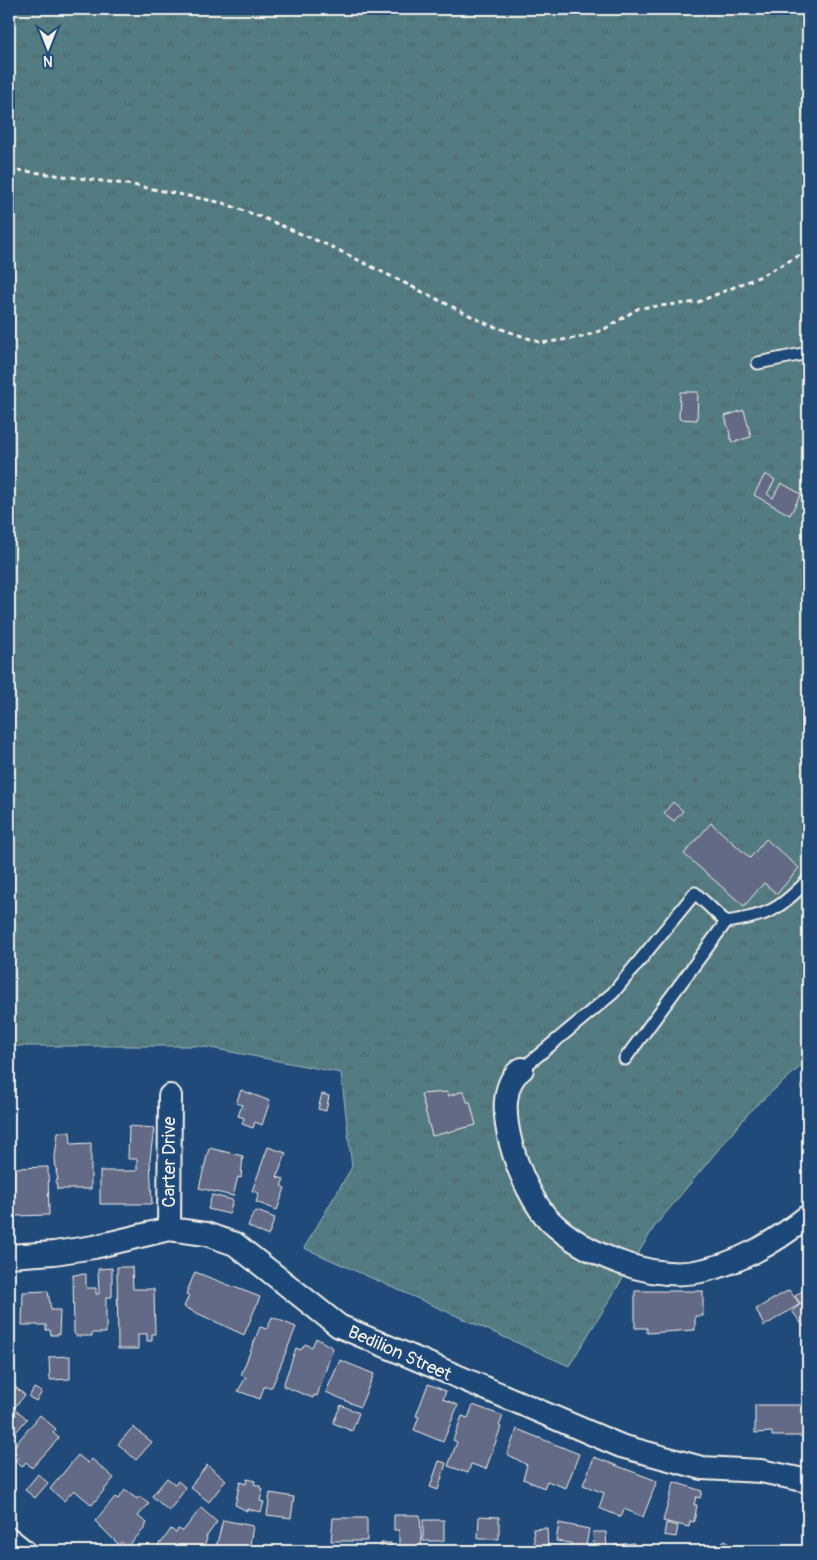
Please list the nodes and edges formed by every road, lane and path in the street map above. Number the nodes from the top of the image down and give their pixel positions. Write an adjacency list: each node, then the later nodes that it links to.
1 (9, 169): 2 (path)
2 (808, 252)
3 (808, 353): 4 (lane)
4 (758, 363)
5 (808, 880): 6 (lane)
6 (726, 922): 7 (lane); 8 (lane)
7 (625, 1059)
8 (522, 1069): 10 (street)
9 (170, 1096): 11 (street, Carter Drive)
10 (808, 1216)
11 (169, 1229): 12 (street, Bedilion Street); 13 (street, Bedilion Street)
12 (9, 1256)
13 (808, 1481)
14 (9, 1539): 15 (street)
15 (24, 1551)

